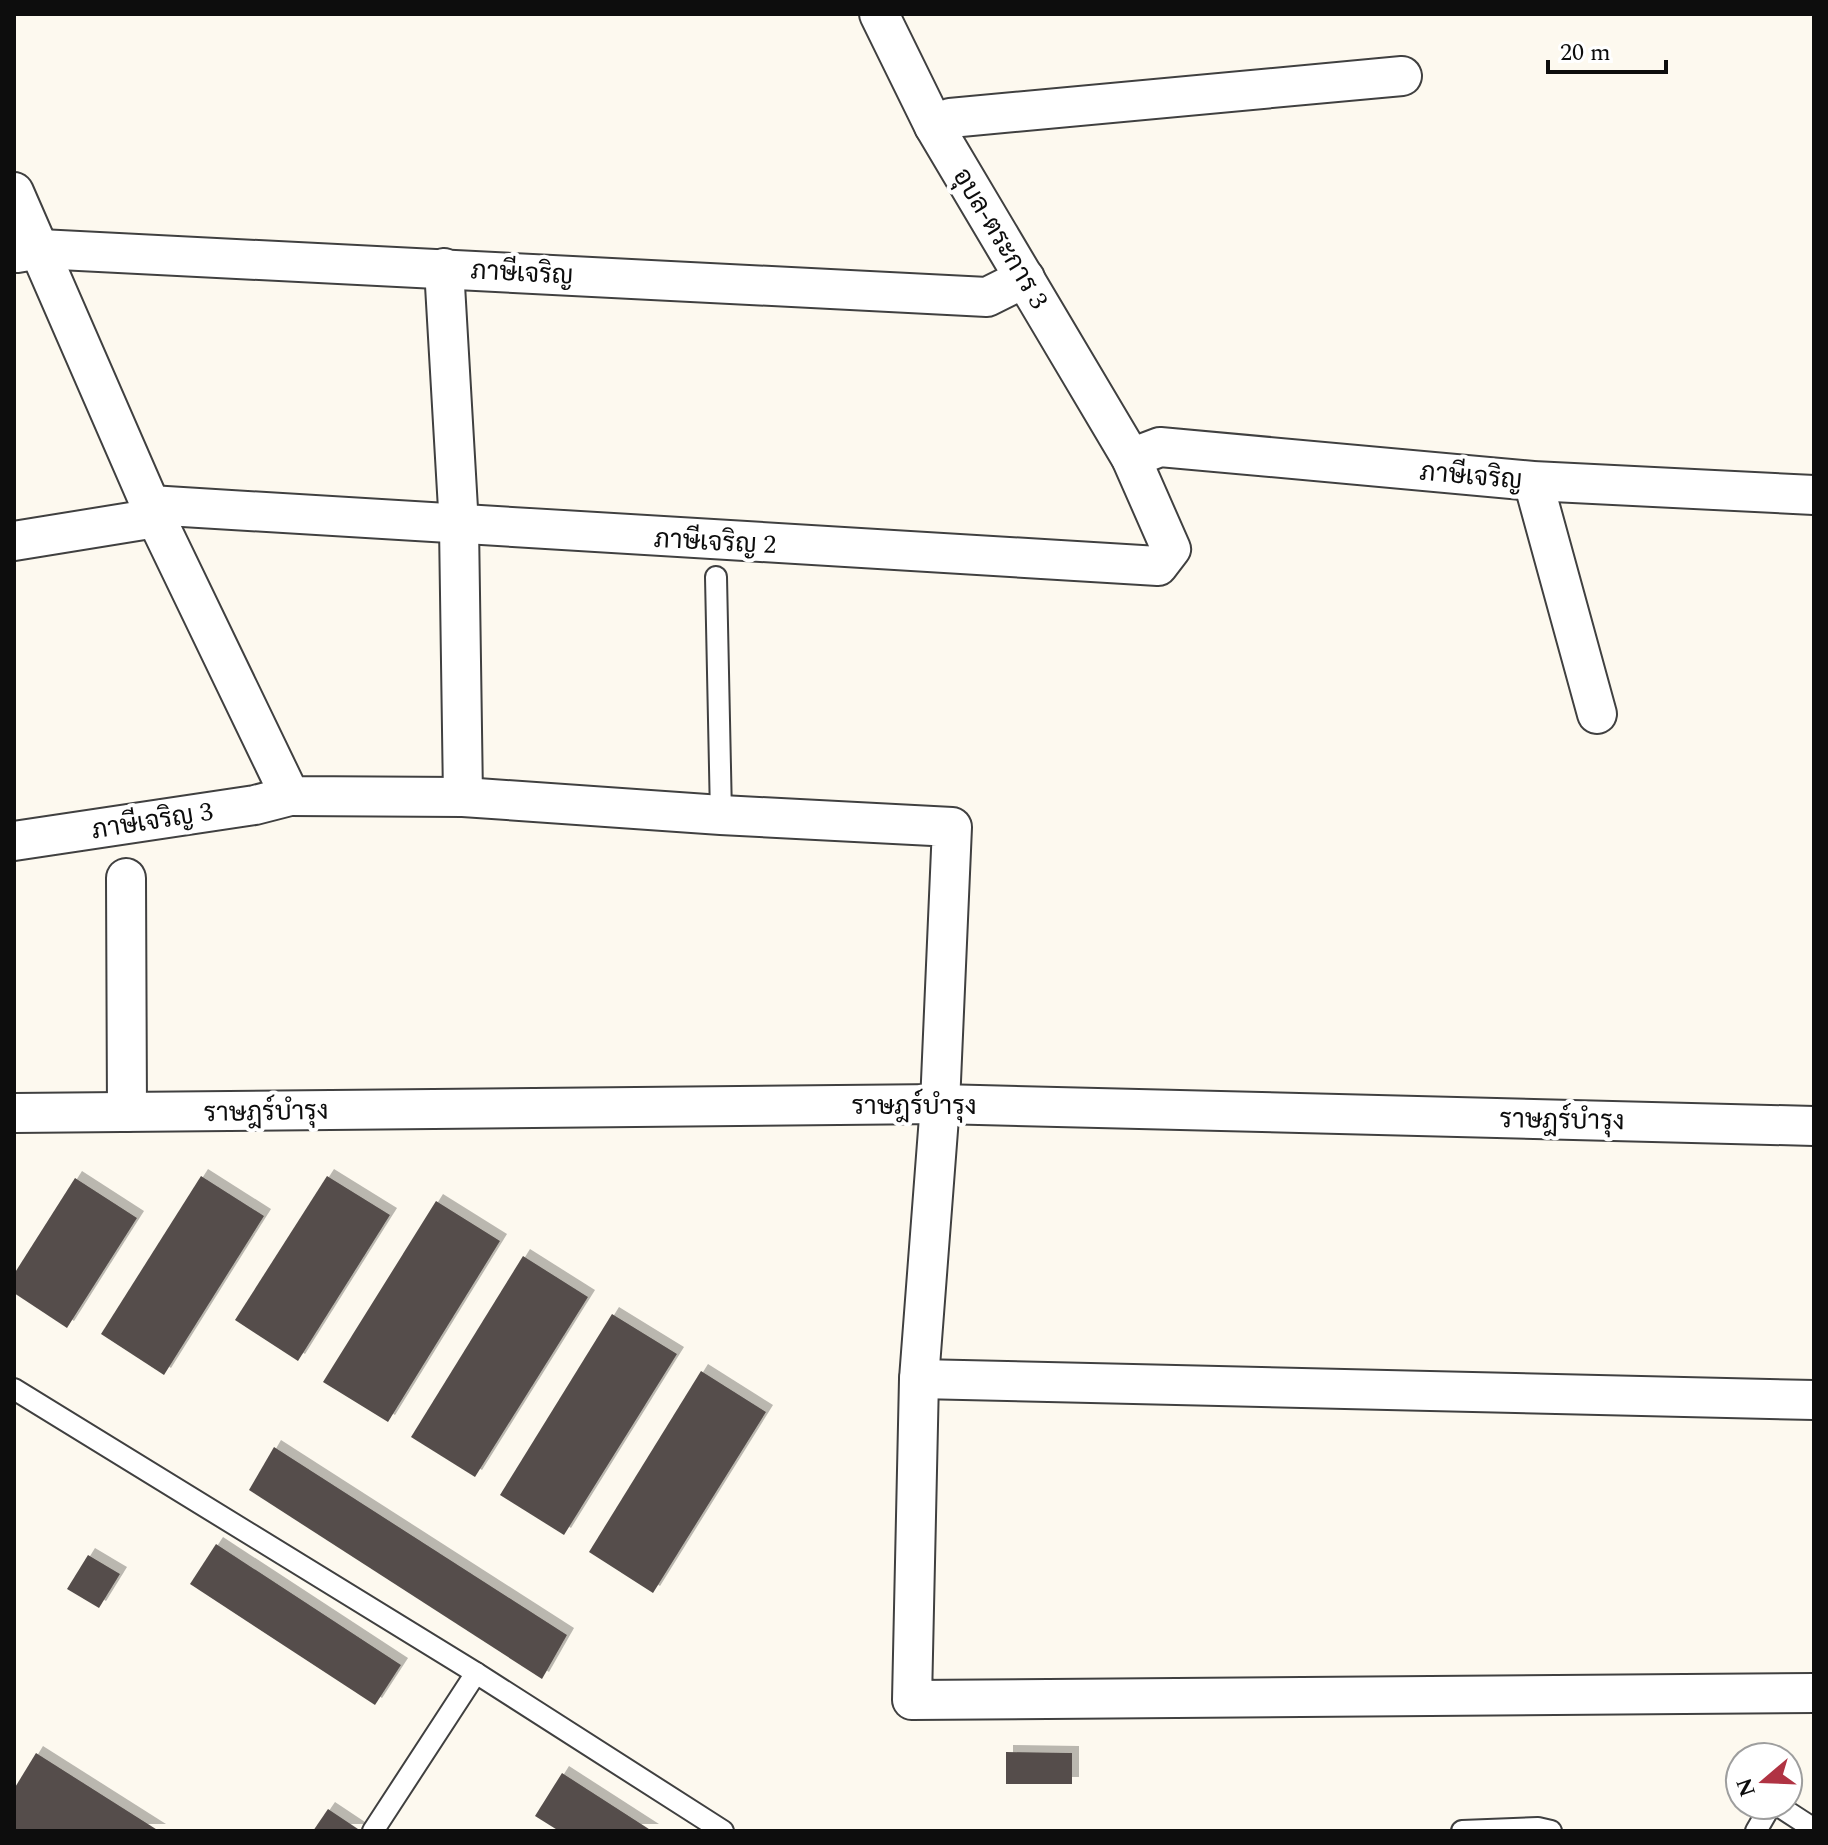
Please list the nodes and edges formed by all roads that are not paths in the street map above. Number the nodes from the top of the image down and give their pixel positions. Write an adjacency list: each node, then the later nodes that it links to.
1 (879, 14): 3 (street, อุบล-ตระการ 3)
2 (1402, 76): 3 (street)
3 (934, 126): 7 (street, อุบล-ตระการ 3)
4 (14, 192): 5 (street)
5 (27, 251): 6 (street, ภาษีเจริญ); 11 (street)
6 (444, 268): 7 (street, ภาษีเจริญ); 12 (street)
7 (1025, 278): 8 (street, อุบล-ตระการ 3)
8 (1131, 458): 9 (street, ภาษีเจริญ); 12 (street, ภาษีเจริญ 2)
9 (1533, 481): 10 (street, ภาษีเจริญ); 15 (street)
10 (1814, 495)
11 (153, 512): 12 (street, ภาษีเจริญ 2); 13 (street, ภาษีเจริญ 2); 16 (street)
12 (459, 526): 17 (street)
13 (14, 541)
14 (716, 577): 18 (lane)
15 (1597, 714)
16 (290, 796): 17 (street, ภาษีเจริญ 3); 19 (street, ภาษีเจริญ 3)
17 (463, 797): 18 (street, ภาษีเจริญ 3)
18 (721, 815): 21 (street, ภาษีเจริญ 3)
19 (14, 841)
20 (126, 878): 22 (street)
21 (940, 1104): 22 (street, ราษฎร์บำรุง); 24 (street, ราษฎร์บำรุง); 25 (street)
22 (127, 1112): 23 (street, ราษฎร์บำรุง)
23 (14, 1113)
24 (1814, 1126)
25 (919, 1379): 27 (street); 29 (street)
26 (14, 1389): 28 (lane)
27 (1814, 1400)
28 (476, 1673): 30 (lane); 31 (lane)
29 (1814, 1693)
30 (373, 1831)
31 (723, 1831)
32 (1462, 1831): 33 (lane)
33 (1551, 1831)

